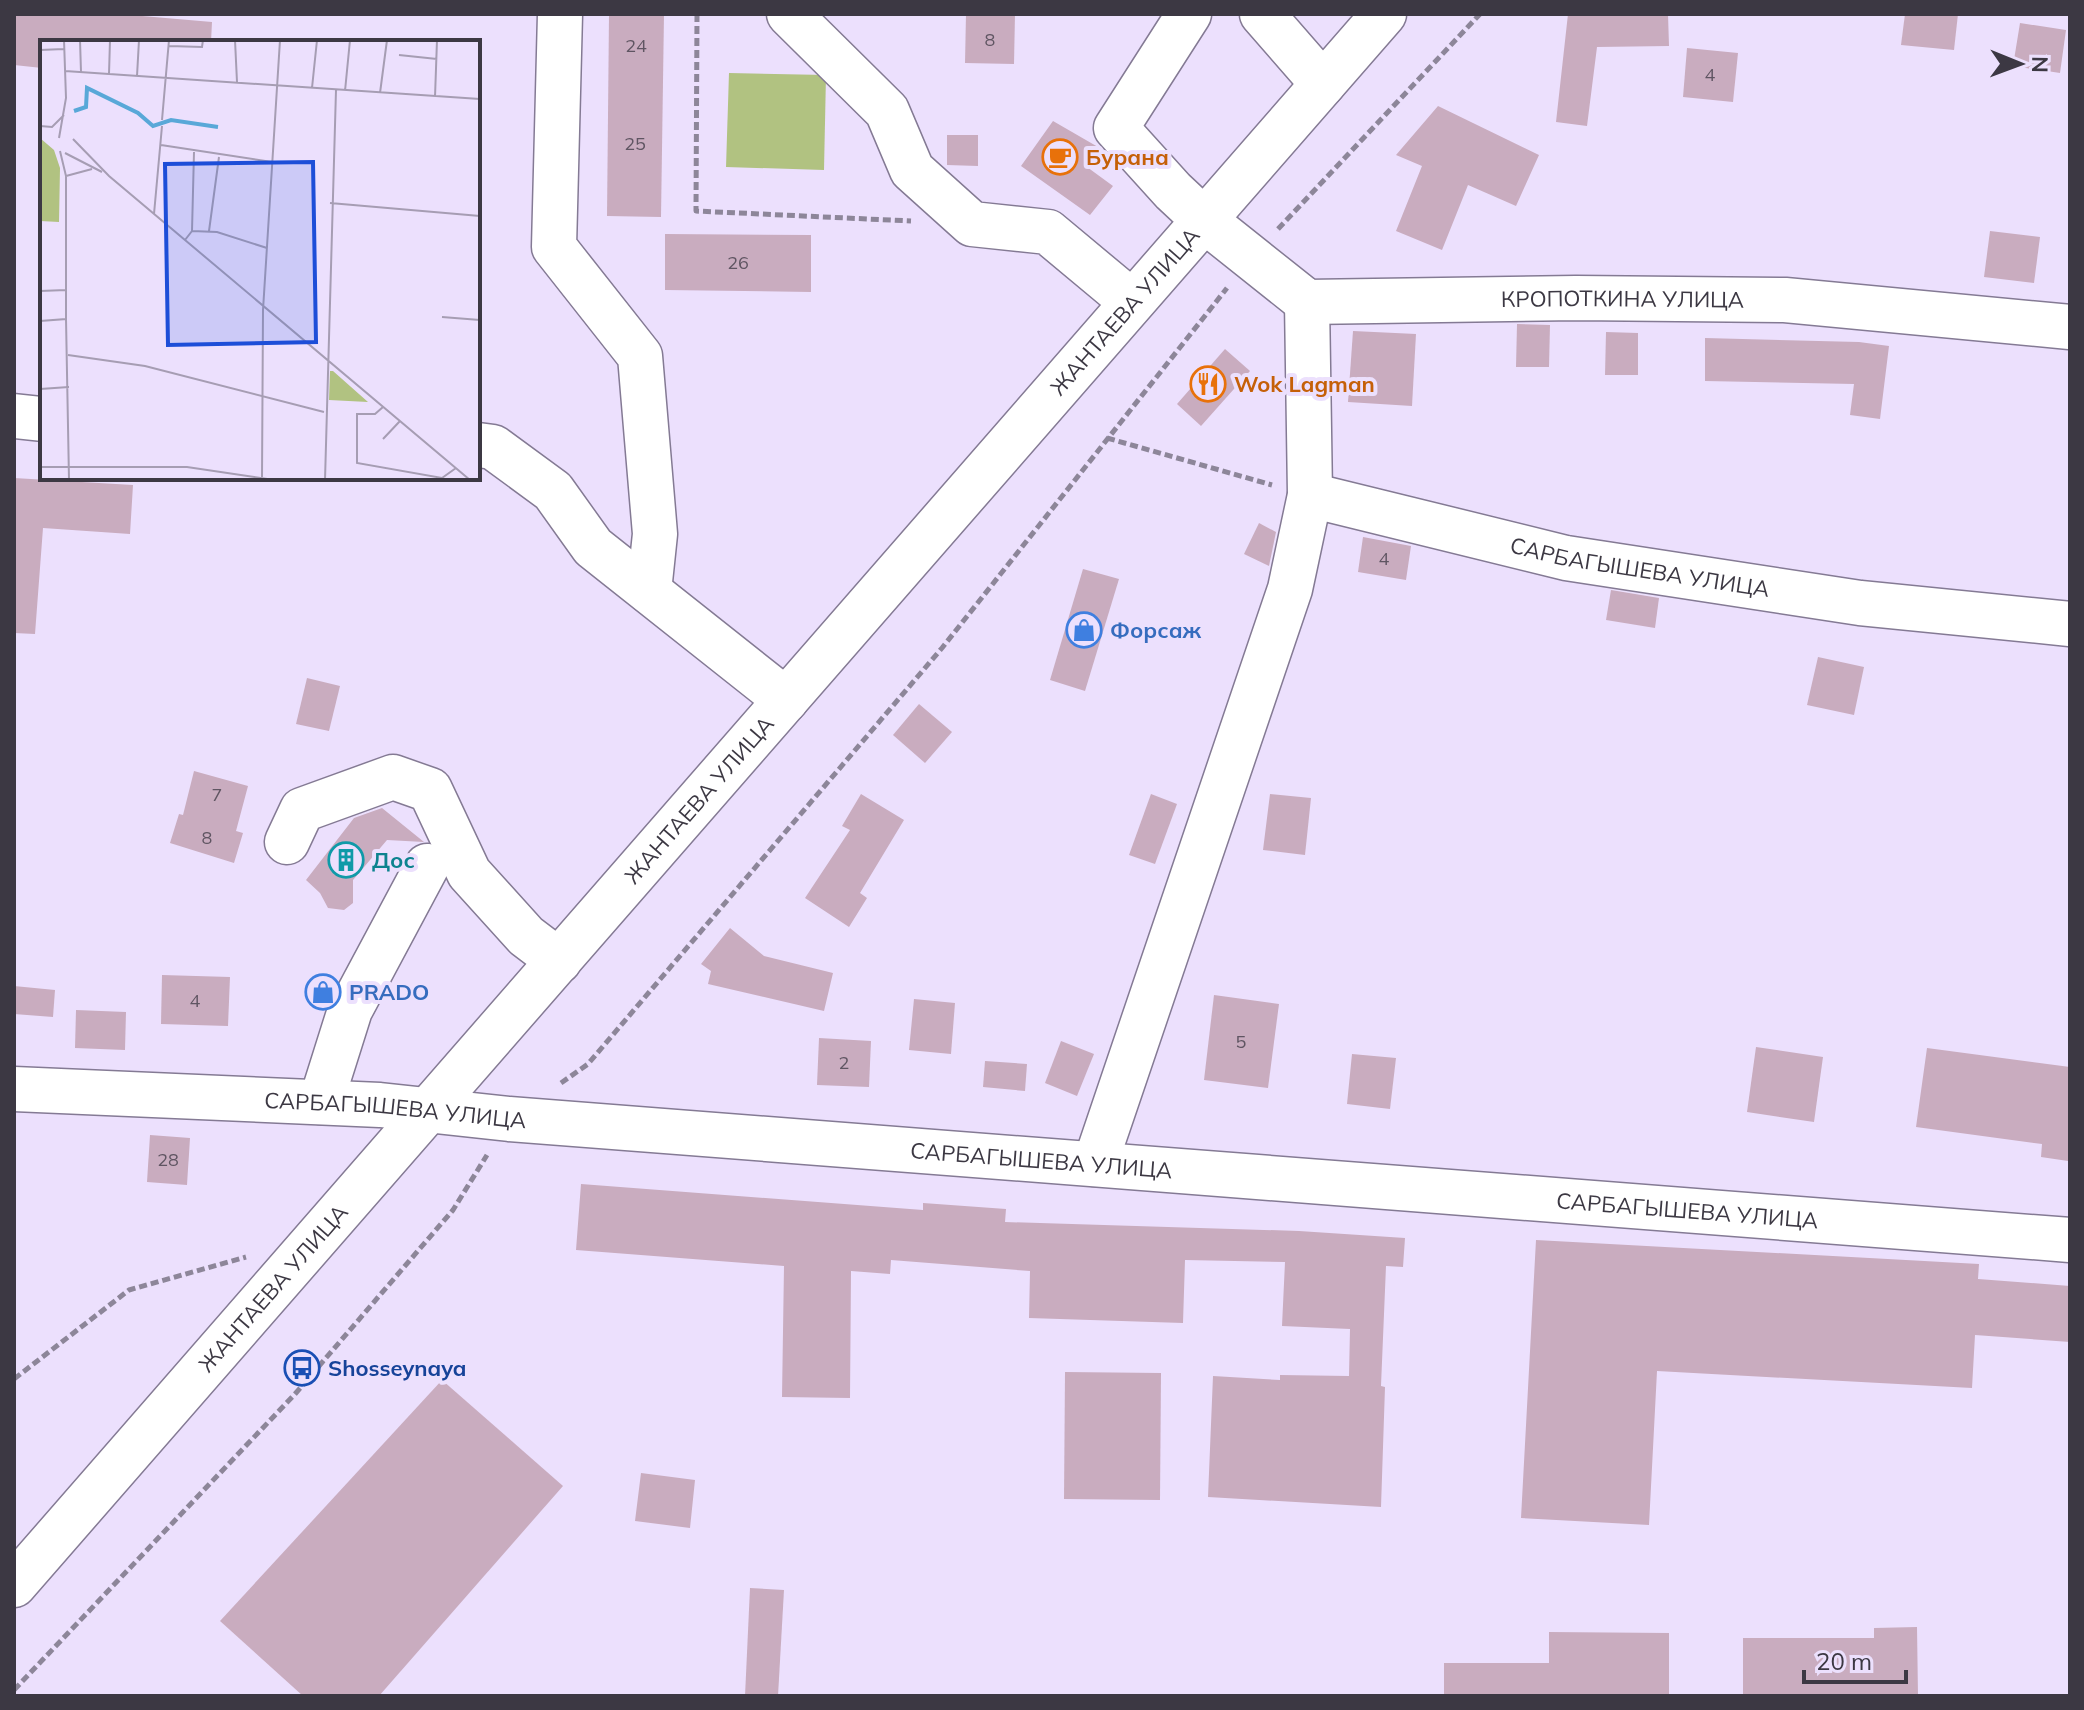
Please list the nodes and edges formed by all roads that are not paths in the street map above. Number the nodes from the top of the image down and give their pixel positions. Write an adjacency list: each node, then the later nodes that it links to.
1 (560, 14): 15 (street)
2 (789, 14): 8 (street)
3 (1189, 14): 7 (street)
4 (1262, 14): 6 (street)
5 (1384, 14): 6 (street, ЖАНТАЕВА УЛИЦА)
6 (1323, 84): 7 (street, ЖАНТАЕВА УЛИЦА)
7 (1204, 220): 8 (street, ЖАНТАЕВА УЛИЦА); 9 (street)
8 (1132, 302): 17 (street, ЖАНТАЕВА УЛИЦА)
9 (1307, 302): 10 (street, КРОПОТКИНА УЛИЦА); 14 (street)
10 (2070, 327)
11 (14, 416): 12 (street)
12 (40, 419)
13 (480, 445): 15 (street)
14 (1310, 495): 16 (street, САРБАГЫШЕВА УЛИЦА); 24 (street)
15 (649, 591): 17 (street)
16 (2070, 624)
17 (786, 700): 20 (street, ЖАНТАЕВА УЛИЦА)
18 (287, 842): 20 (street)
19 (427, 866): 22 (street)
20 (559, 961): 23 (street, ЖАНТАЕВА УЛИЦА)
21 (14, 1089): 22 (street, САРБАГЫШЕВА УЛИЦА)
22 (321, 1102): 23 (street, САРБАГЫШЕВА УЛИЦА)
23 (430, 1109): 24 (street, САРБАГЫШЕВА УЛИЦА); 26 (street, ЖАНТАЕВА УЛИЦА)
24 (1095, 1164): 25 (street, САРБАГЫШЕВА УЛИЦА)
25 (2070, 1240)
26 (14, 1585)

